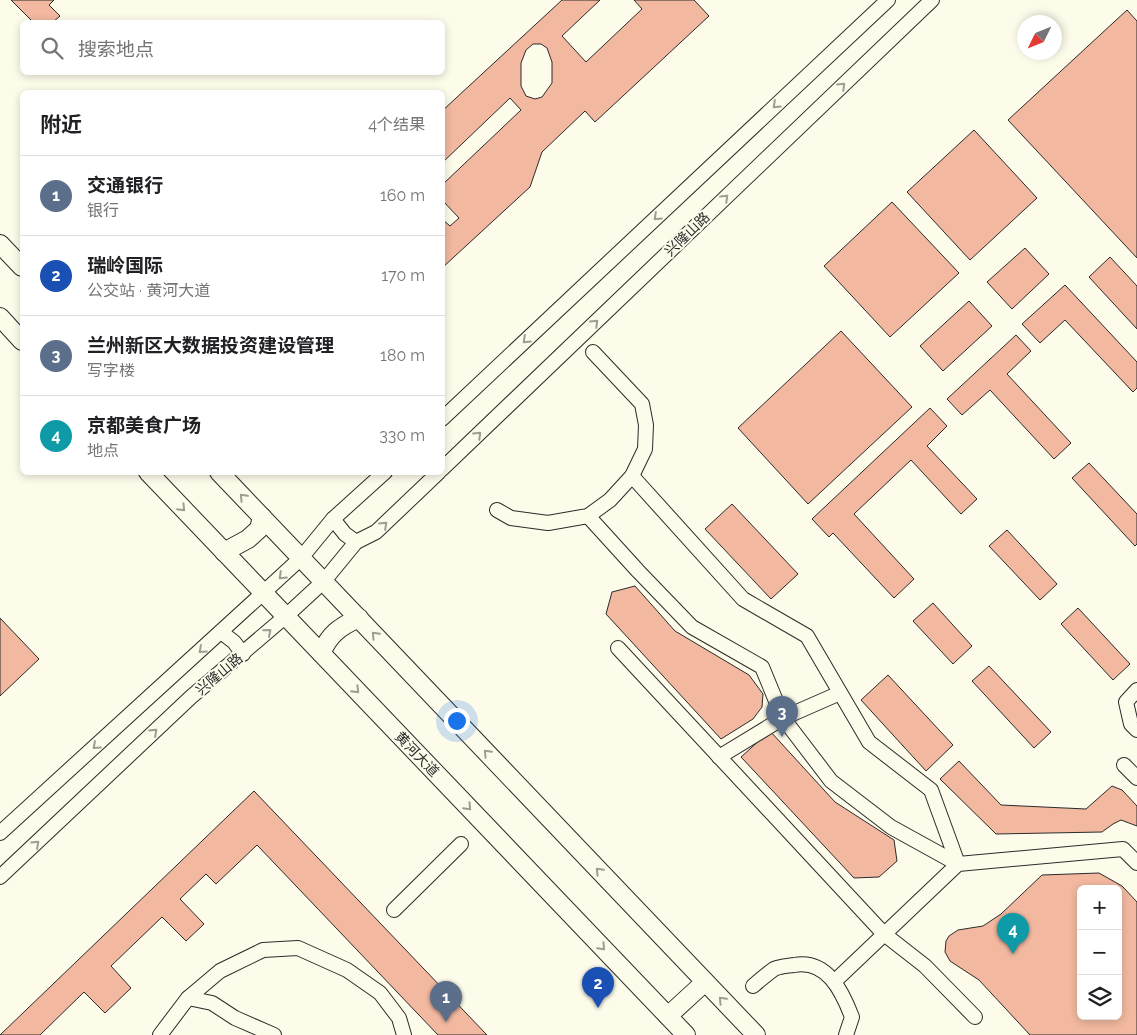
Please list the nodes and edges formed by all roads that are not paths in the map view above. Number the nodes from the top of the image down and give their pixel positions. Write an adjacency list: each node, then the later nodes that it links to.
1 (888, 0): 8 (street, one-way to 8)
2 (932, 0): 9 (street, 兴隆山路, one-way to 2)
3 (0, 244): 4 (main road)
4 (20, 265)
5 (0, 318): 6 (main road)
6 (20, 339)
7 (592, 352): 14 (street)
8 (445, 416)
9 (445, 466)
10 (151, 475): 20 (main road, 黄河大道, one-way to 20)
11 (222, 475): 17 (main road, one-way to 11)
12 (382, 475): 18 (street, 兴隆山路)
13 (435, 475): 19 (street, 兴隆山路, one-way to 13)
14 (632, 476): 16 (street); 31 (street)
15 (497, 510): 16 (street)
16 (588, 516): 32 (street)
17 (262, 517): 20 (main road); 21 (main road)
18 (333, 519): 19 (street); 21 (street, 兴隆山路)
19 (356, 542): 22 (street, 兴隆山路)
20 (224, 552): 23 (main road, 黄河大道)
21 (301, 558): 22 (main road); 23 (street, 兴隆山路, one-way to 23)
22 (324, 581): 24 (street, 兴隆山路); 25 (main road)
23 (263, 594): 24 (main road, 黄河大道); 26 (street, 兴隆山路)
24 (286, 616): 28 (main road, 黄河大道); 29 (street, 兴隆山路, one-way to 24)
25 (359, 618): 28 (main road); 45 (main road, one-way to 25)
26 (221, 632): 29 (street); 37 (street, 兴隆山路, one-way to 37)
27 (618, 648): 34 (street)
28 (321, 653): 48 (main road, 黄河大道, one-way to 48)
29 (243, 654): 41 (street, 兴隆山路, one-way to 29)
30 (1137, 690): 33 (street)
31 (840, 693): 32 (street); 40 (street)
32 (783, 718): 34 (street); 40 (street)
33 (1137, 730)
34 (719, 757): 43 (street)
35 (1124, 765): 36 (street)
36 (1137, 778)
37 (0, 832)
38 (462, 844): 42 (street)
39 (1137, 863): 40 (street)
40 (958, 864): 43 (street)
41 (0, 877)
42 (394, 910)
43 (884, 934): 44 (street); 49 (street)
44 (835, 981): 46 (street); 55 (street)
45 (705, 982): 48 (main road); 54 (main road, one-way to 45)
46 (752, 986)
47 (188, 998): 50 (street); 51 (street); 52 (street)
48 (668, 1016): 53 (main road, 黄河大道)
49 (975, 1017)
50 (160, 1035)
51 (274, 1035)
52 (404, 1035)
53 (686, 1035)
54 (756, 1035)
55 (846, 1035)

